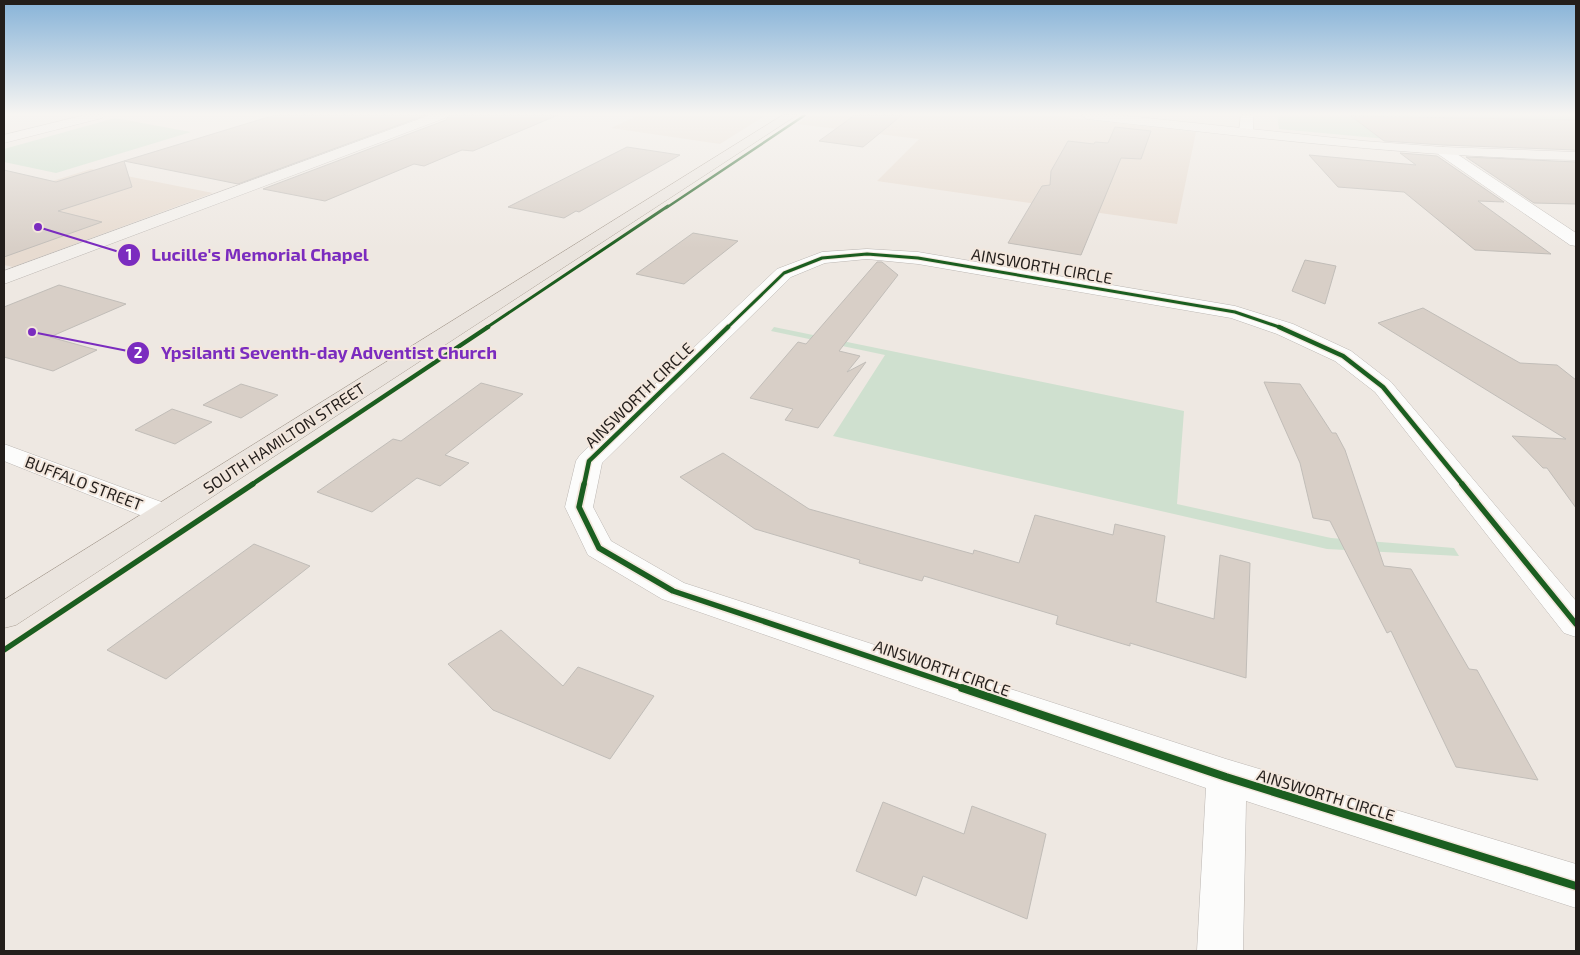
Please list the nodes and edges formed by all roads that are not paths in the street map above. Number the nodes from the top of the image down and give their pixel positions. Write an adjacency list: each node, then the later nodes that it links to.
1 (322, 160): 5 (street)
2 (721, 160): 7 (main road, SOUTH HAMILTON STREET)
3 (1456, 160): 4 (street)
4 (1576, 241)
5 (4, 278)
6 (4, 452): 7 (street, BUFFALO STREET)
7 (165, 514): 8 (main road, SOUTH HAMILTON STREET)
8 (4, 616)
9 (1576, 624): 10 (street, AINSWORTH CIRCLE)
10 (1226, 777): 11 (street, AINSWORTH CIRCLE); 12 (street)
11 (1576, 886)
12 (1220, 951)

